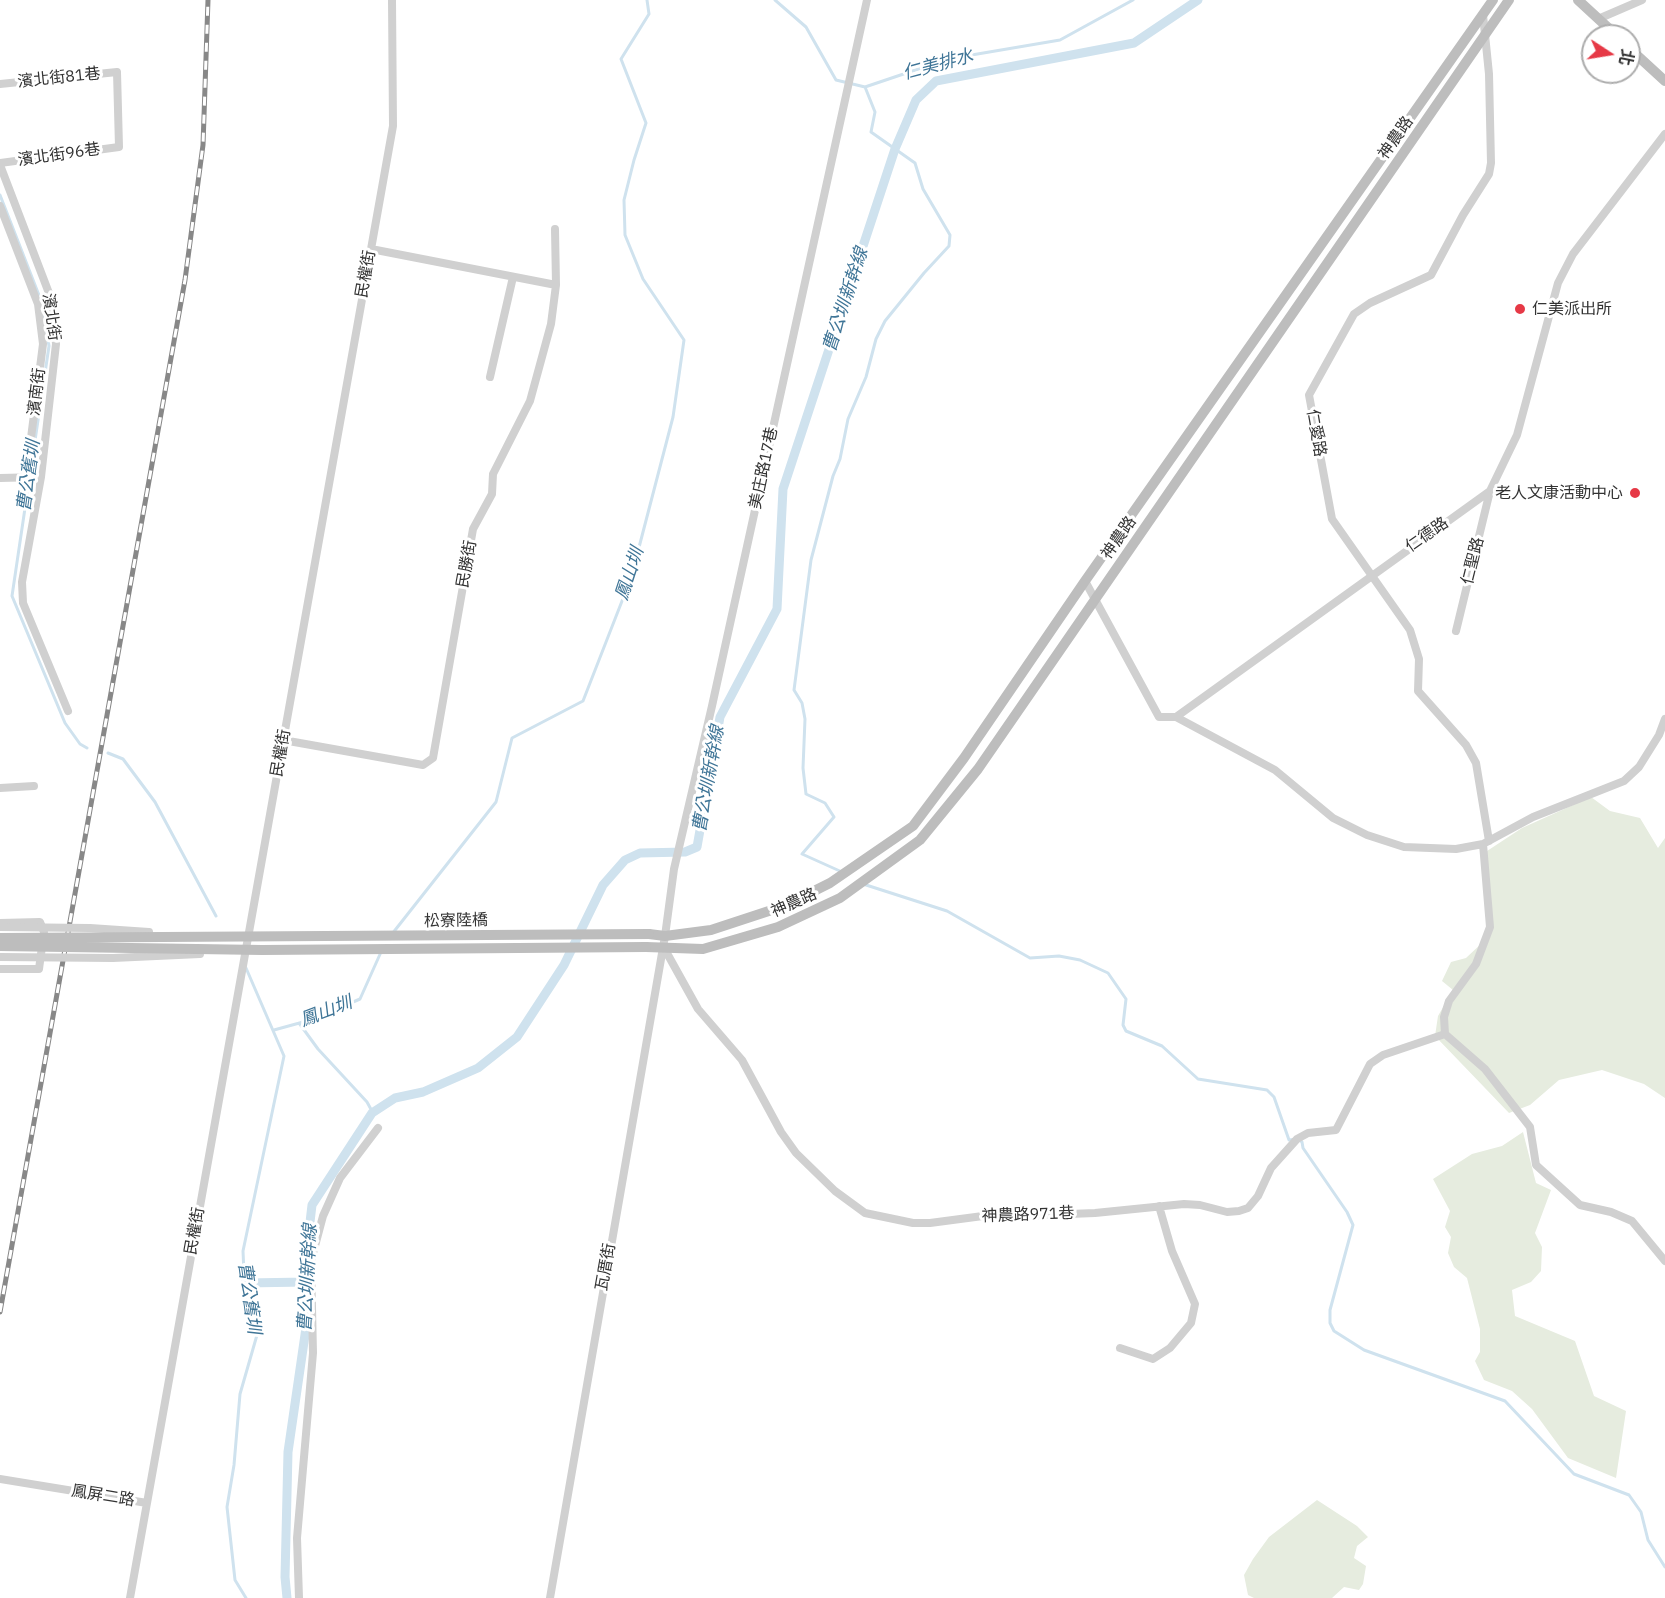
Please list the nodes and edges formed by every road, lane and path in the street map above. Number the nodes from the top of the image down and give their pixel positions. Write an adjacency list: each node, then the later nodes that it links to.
1 (392, 0): 20 (street, 民權街)
2 (867, 0): 43 (street, 美庄路17巷)
3 (1493, 0): 7 (street, 神農路)
4 (1509, 0): 10 (street, 神農路)
5 (1578, 0): 8 (street)
6 (1642, 0): 8 (street)
7 (1483, 15): 10 (street, 仁愛路); 28 (street, 神農路)
8 (1598, 19): 9 (street)
9 (1604, 24)
10 (1486, 34): 27 (street, 仁愛路); 29 (street, 神農路)
11 (1641, 59): 12 (street)
12 (1665, 81)
13 (0, 84): 15 (street, 濱北街81巷)
14 (1665, 134): 26 (street, 仁德路)
15 (118, 147): 16 (street, 濱北街96巷)
16 (0, 164): 24 (street, 濱北街)
17 (0, 206): 18 (street, 濱南街)
18 (3, 226): 24 (street, 濱南街)
19 (555, 229): 22 (street, 民勝街)
20 (371, 249): 21 (street); 34 (street, 民權街)
21 (513, 277): 22 (street); 23 (street)
22 (556, 285): 34 (street, 民勝街)
23 (490, 377)
24 (34, 477): 25 (street); 31 (street)
25 (0, 478)
26 (1490, 492): 27 (street, 仁德路); 30 (street, 仁聖路)
27 (1370, 576): 32 (street, 仁德路); 37 (street, 仁愛路)
28 (1085, 581): 29 (street); 43 (street, 神農路)
29 (1094, 599): 32 (street); 43 (street, 神農路)
30 (1456, 631)
31 (68, 711)
32 (1176, 717): 37 (street)
33 (1665, 719): 37 (street)
34 (283, 740): 55 (street, 民權街)
35 (34, 786): 36 (street)
36 (0, 788)
37 (1486, 843): 49 (street, 仁愛路)
38 (0, 923): 48 (street)
39 (0, 927): 42 (street, 松寮陸橋, bridge)
40 (649, 934): 42 (street, 松寮陸橋, bridge); 43 (street, 神農路)
41 (0, 938): 42 (street, 松寮陸橋, bridge)
42 (263, 938)
43 (664, 941): 45 (street, 神農路); 51 (street, 神農路971巷); 58 (street, 瓦厝街)
44 (0, 946): 46 (street, 松寮陸橋, bridge)
45 (646, 947): 46 (street, 松寮陸橋, bridge)
46 (262, 951): 47 (street, 松寮陸橋, bridge)
47 (0, 957)
48 (0, 969)
49 (1445, 1034): 51 (street, 神農路971巷); 52 (street)
50 (378, 1128): 57 (street)
51 (1159, 1206): 53 (street)
52 (1665, 1261)
53 (1120, 1347)
54 (0, 1479): 55 (street, 鳳屏二路)
55 (147, 1503): 56 (street, 鳳屏二路)
56 (130, 1598)
57 (299, 1598)
58 (550, 1598)

